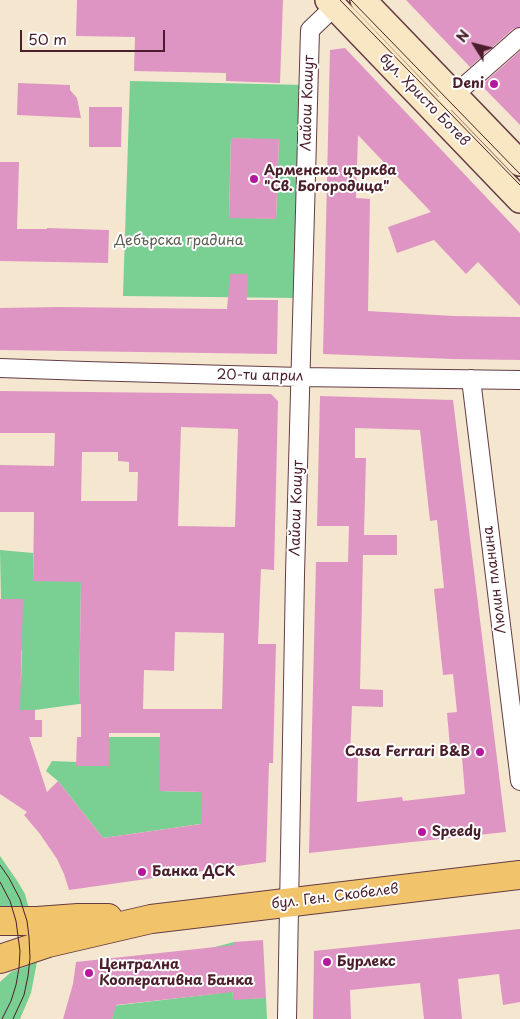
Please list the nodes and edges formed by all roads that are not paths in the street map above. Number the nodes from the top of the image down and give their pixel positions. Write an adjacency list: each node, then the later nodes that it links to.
1 (363, 0): 4 (main road, бул. Христо Ботев)
2 (331, 3): 5 (main road, бул. Христо Ботев); 9 (street, Лайош Кошут)
3 (520, 37): 4 (street)
4 (454, 94): 5 (street); 6 (main road, бул. Христо Ботев)
5 (436, 111): 7 (main road, бул. Христо Ботев)
6 (520, 163)
7 (520, 200)
8 (0, 368): 9 (street, 20-ти април)
9 (300, 376): 10 (street, 20-ти април); 14 (street, Лайош Кошут)
10 (471, 379): 11 (street, 20-ти април); 12 (street, Люлин планина)
11 (520, 380)
12 (520, 781)
13 (520, 875): 14 (main road, бул. Ген. Скобелев)
14 (289, 903): 15 (main road, бул. Ген. Скобелев); 18 (street, Лайош Кошут)
15 (151, 919): 16 (main road, бул. Ген. Скобелев); 17 (main road, бул. Ген. Скобелев)
16 (0, 921)
17 (0, 960)
18 (287, 1019)

